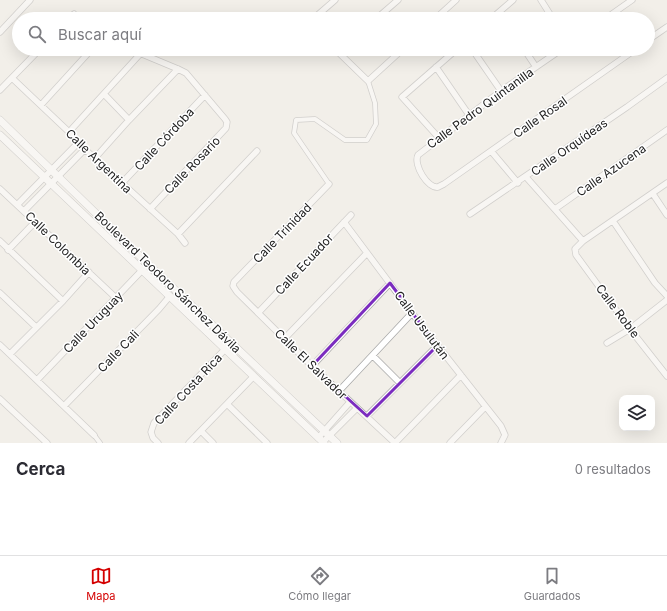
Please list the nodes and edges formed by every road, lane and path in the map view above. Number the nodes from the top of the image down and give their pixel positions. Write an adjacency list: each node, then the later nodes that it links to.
1 (30, 0): 8 (street)
2 (335, 0): 9 (street)
3 (398, 0): 10 (street)
4 (456, 0): 11 (street)
5 (513, 0): 12 (street)
6 (541, 0): 13 (street)
7 (632, 0): 14 (street)
8 (19, 12)
9 (321, 12)
10 (384, 12)
11 (443, 12)
12 (499, 12)
13 (549, 12)
14 (615, 12)
15 (12, 19): 17 (street)
16 (667, 27): 18 (street)
17 (0, 32)
18 (655, 35)
19 (33, 56): 33 (street)
20 (86, 56): 40 (street)
21 (139, 56): 38 (street)
22 (146, 56): 32 (street)
23 (345, 56): 35 (street)
24 (395, 56): 35 (street)
25 (449, 56): 30 (street)
26 (477, 56): 37 (street)
27 (529, 56): 31 (street)
28 (552, 56): 31 (street, Calle Pedro Quintanilla)
29 (626, 56): 51 (street, Calle Rosal)
30 (436, 67): 41 (street); 47 (street)
31 (536, 67): 37 (street, Calle Pedro Quintanilla)
32 (178, 69): 39 (street); 43 (street)
33 (12, 78): 36 (street); 40 (street, Calle Argentina)
34 (667, 78): 56 (street, Calle Orquídeas)
35 (368, 81): 61 (street)
36 (0, 90)
37 (502, 91): 41 (street, Calle Pedro Quintanilla)
38 (104, 94): 43 (street); 45 (street)
39 (205, 95): 58 (street, Calle Córdoba); 66 (street, Calle Rosario)
40 (41, 105): 45 (street, Calle Argentina)
41 (469, 115): 47 (street, Calle Pedro Quintanilla)
42 (0, 120): 53 (street, Boulevard Teodoro Sánchez Dávila)
43 (129, 120): 52 (street)
44 (667, 130): 67 (street, Calle Azucena)
45 (69, 132): 48 (street, Calle Argentina)
46 (0, 135): 55 (street, Boulevard Teodoro Sánchez Dávila)
47 (439, 138): 62 (street, Calle Pedro Quintanilla)
48 (78, 143): 49 (street, Calle Argentina); 53 (street)
49 (84, 149): 52 (street, Calle Argentina); 54 (street)
50 (257, 151): 75 (street)
51 (491, 151): 59 (street); 62 (street, Calle Rosal)
52 (95, 158): 58 (street, Calle Argentina)
53 (52, 170): 54 (street, Boulevard Teodoro Sánchez Dávila); 55 (street)
54 (58, 176): 57 (street); 81 (street, Boulevard Teodoro Sánchez Dávila)
55 (44, 177): 57 (street, Boulevard Teodoro Sánchez Dávila); 65 (street)
56 (526, 177): 59 (street, Calle Orquídeas); 67 (street)
57 (51, 183): 68 (street); 82 (street, Boulevard Teodoro Sánchez Dávila)
58 (122, 183): 66 (street, Calle Argentina)
59 (518, 183): 69 (street, Calle Orquídeas)
60 (667, 183): 64 (street)
61 (329, 184): 84 (street, Calle Trinidad)
62 (444, 184)
63 (0, 189): 65 (street, Calle Colombia)
64 (653, 194): 71 (street); 72 (street)
65 (17, 205): 68 (street, Calle Colombia)
66 (150, 209): 75 (street, Calle Argentina)
67 (554, 209): 77 (street)
68 (24, 211): 73 (street, Calle Colombia)
69 (470, 214)
70 (350, 215): 74 (street, Calle Ecuador)
71 (667, 215)
72 (613, 221): 77 (street); 88 (street)
73 (35, 222): 79 (street); 83 (street, Calle Colombia)
74 (344, 222): 80 (street, Calle Usulután); 92 (street, Calle Ecuador)
75 (178, 234): 78 (street, Calle Argentina)
76 (0, 241): 79 (street)
77 (583, 241): 95 (street, Calle Roble)
78 (185, 243)
79 (8, 250): 91 (street)
80 (367, 253): 85 (street, Calle Usulután); 96 (street)
81 (148, 264): 82 (street, Calle Uruguay); 97 (street, Boulevard Teodoro Sánchez Dávila)
82 (142, 270): 87 (street, Boulevard Teodoro Sánchez Dávila); 89 (street, Calle Uruguay)
83 (88, 272): 89 (street, Calle Colombia); 91 (street)
84 (234, 282): 92 (street, Calle El Salvador)
85 (390, 283): 93 (street, Calle Usulután); 104 (street)
86 (0, 293): 94 (street)
87 (170, 296): 101 (street, Boulevard Teodoro Sánchez Dávila); 114 (street, Calle Cali)
88 (667, 296)
89 (116, 298): 108 (street, Calle Uruguay)
90 (667, 300): 95 (street)
91 (63, 301): 94 (street)
92 (258, 313): 96 (street, Calle El Salvador)
93 (412, 313): 100 (street, Calle Usulután); 103 (street)
94 (36, 328): 102 (street)
95 (630, 329): 98 (street); 107 (street, Calle Roble)
96 (285, 338): 104 (street, Calle El Salvador)
97 (232, 342): 101 (street, Calle Costa Rica); 119 (street, Boulevard Teodoro Sánchez Dávila)
98 (607, 343)
99 (0, 345): 102 (street)
100 (437, 346): 105 (street, Calle Usulután); 109 (street)
101 (225, 349): 106 (street, Boulevard Teodoro Sánchez Dávila); 124 (street, Calle Costa Rica)
102 (10, 354): 108 (street)
103 (373, 356): 109 (street); 110 (street)
104 (312, 366): 110 (street, Calle El Salvador)
105 (461, 375): 115 (street, Calle Usulután); 129 (street)
106 (254, 376): 113 (street); 121 (street, Boulevard Teodoro Sánchez Dávila)
107 (667, 376)
108 (38, 380): 114 (street)
109 (400, 383): 117 (street)
110 (339, 392): 112 (street, Calle El Salvador)
111 (0, 399): 122 (street)
112 (350, 402): 116 (street, Calle El Salvador); 119 (street)
113 (227, 404): 118 (street); 127 (street)
114 (64, 406): 120 (street)
115 (486, 407): 130 (street); 131 (street, Calle Usulután)
116 (357, 408): 117 (street, Calle El Salvador); 119 (street)
117 (366, 416): 129 (street, Calle El Salvador)
118 (201, 431): 125 (street); 126 (street)
119 (327, 433): 121 (street); 128 (street, Boulevard Teodoro Sánchez Dávila)
120 (94, 435): 123 (street)
121 (321, 441)
122 (47, 443)
123 (100, 443)
124 (158, 443)
125 (189, 443)
126 (213, 443)
127 (267, 443)
128 (337, 443)
129 (395, 443)
130 (450, 443)
131 (501, 443)

